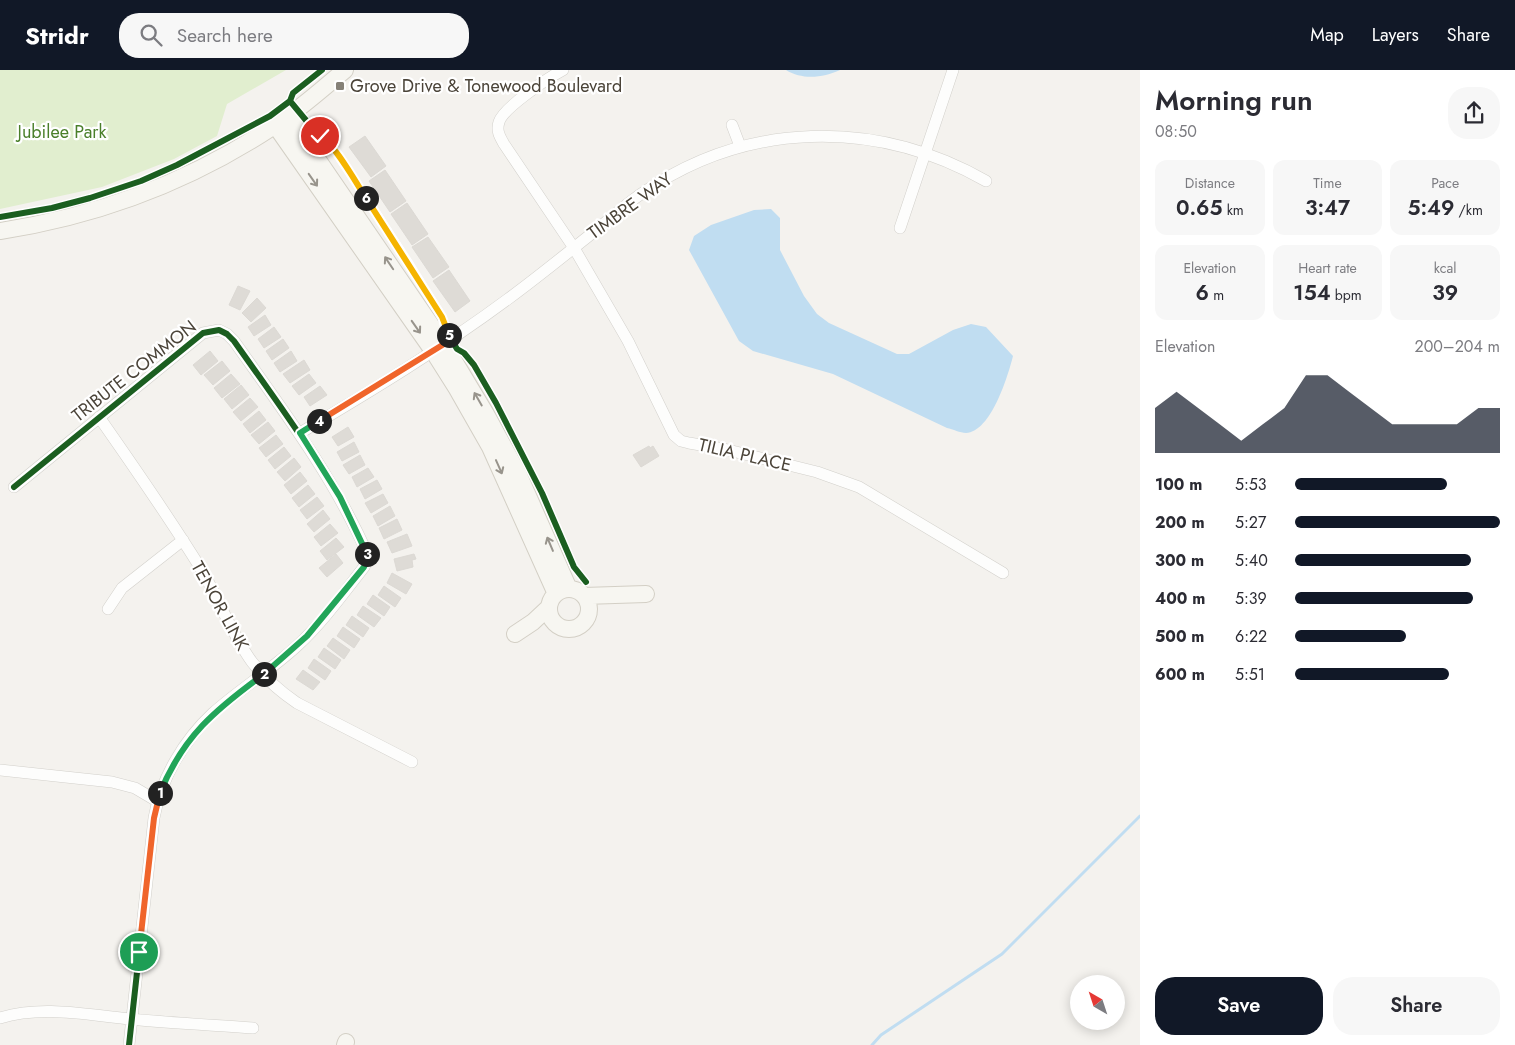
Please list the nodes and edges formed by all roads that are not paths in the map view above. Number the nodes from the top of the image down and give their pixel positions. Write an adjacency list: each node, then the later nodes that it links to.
1 (346, 70): 4 (street)
2 (563, 70): 11 (street, TILIA PLACE)
3 (953, 70): 7 (street)
4 (282, 121): 10 (street); 12 (street)
5 (732, 125): 6 (street)
6 (740, 146): 7 (street, TIMBRE WAY); 11 (street, TIMBRE WAY)
7 (926, 153): 8 (street, TIMBRE WAY); 9 (street)
8 (986, 181)
9 (900, 228)
10 (0, 231)
11 (574, 248): 12 (street, TIMBRE WAY); 17 (street, TILIA PLACE)
12 (439, 348): 14 (street); 19 (street)
13 (99, 417): 14 (street, TRIBUTE COMMON); 15 (street, TRIBUTE COMMON); 16 (street, TENOR LINK)
14 (300, 433): 22 (street, TRIBUTE COMMON)
15 (14, 487)
16 (182, 540): 20 (street); 22 (street, TENOR LINK)
17 (1004, 573)
18 (646, 594): 19 (street)
19 (569, 600): 21 (street); 21 (street); 21 (street)
20 (108, 608)
21 (556, 624)
22 (264, 674): 23 (street, TENOR LINK); 25 (street)
23 (412, 762)
24 (0, 770): 25 (street)
25 (157, 801): 27 (street)
26 (0, 1018): 27 (street)
27 (132, 1019): 28 (street); 29 (street)
28 (254, 1028)
29 (129, 1045)

